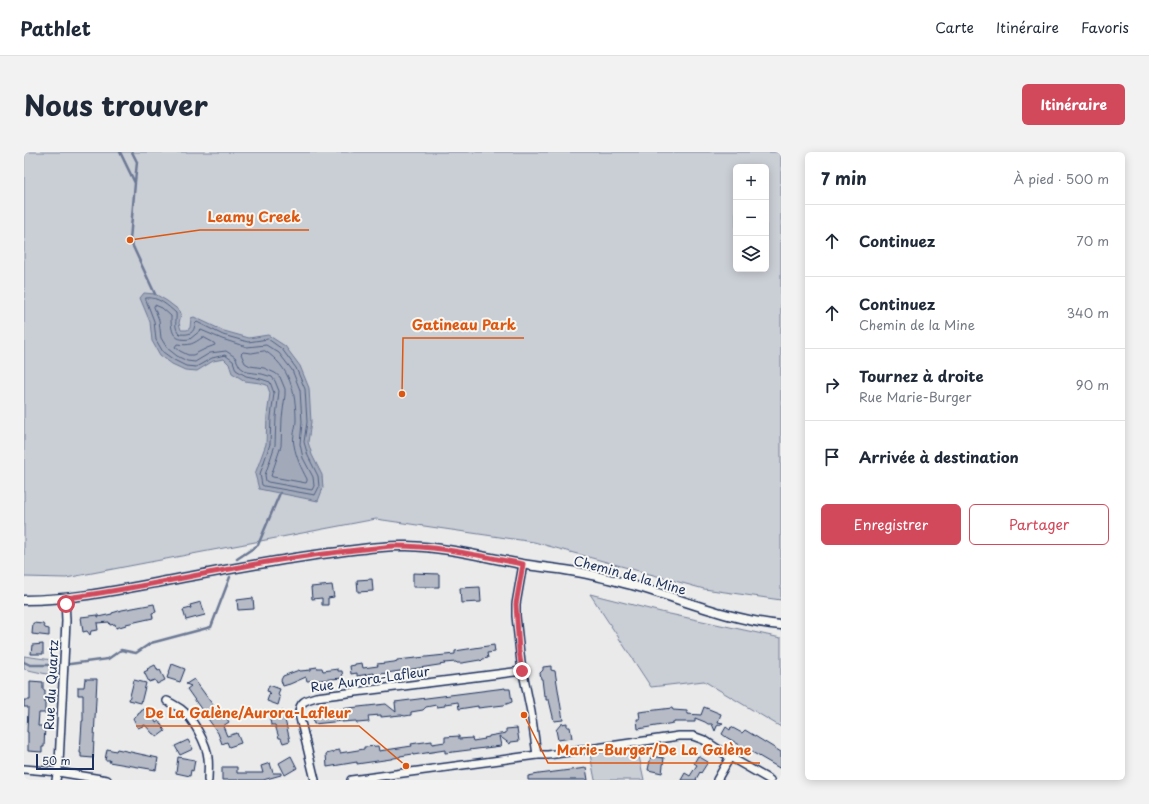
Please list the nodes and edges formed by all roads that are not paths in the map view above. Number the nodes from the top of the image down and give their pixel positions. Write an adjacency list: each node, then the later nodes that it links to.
1 (523, 564): 2 (street, Chemin de la Mine); 4 (street, Chemin de la Mine); 5 (street)
2 (66, 598): 3 (street, Chemin de la Mine); 10 (street, Rue du Quartz)
3 (24, 600)
4 (781, 625)
5 (522, 671): 7 (street); 15 (street, Rue Aurora-Lafleur)
6 (167, 701): 14 (street)
7 (538, 755): 8 (street); 11 (street)
8 (730, 757): 17 (street); 18 (street)
9 (24, 769): 10 (street)
10 (58, 772): 12 (street, Rue du Quartz); 13 (street)
11 (388, 778): 16 (street)
12 (56, 780)
13 (107, 780)
14 (208, 780)
15 (314, 780)
16 (352, 780)
17 (717, 780)
18 (770, 780)

